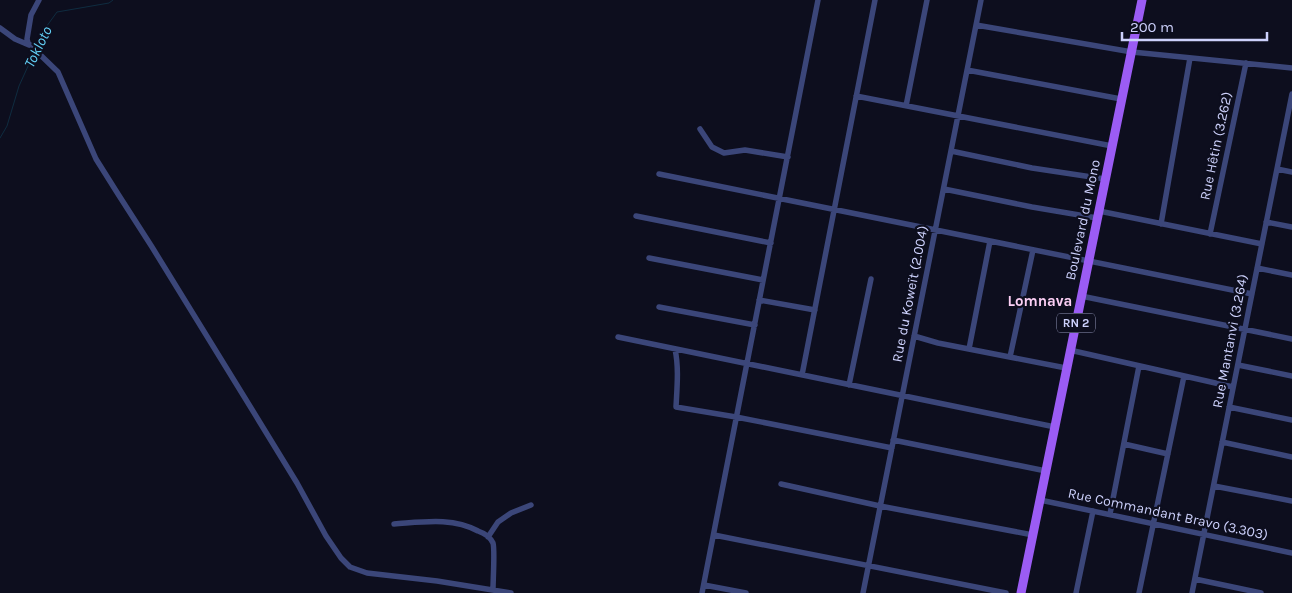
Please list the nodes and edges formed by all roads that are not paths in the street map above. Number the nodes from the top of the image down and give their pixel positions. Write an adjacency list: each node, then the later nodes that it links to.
1 (39, 0): 9 (street)
2 (818, 0): 25 (street)
3 (875, 0): 15 (street)
4 (927, 0): 18 (street)
5 (981, 0): 7 (street, Rue du Koweït (2.004))
6 (1144, 0): 10 (main road, Boulevard du Mono / RN 2)
7 (976, 25): 10 (street); 14 (street, Rue du Koweït (2.004))
8 (0, 28): 9 (street)
9 (29, 46): 103 (street)
10 (1133, 53): 11 (street); 17 (main road, Boulevard du Mono / RN 2); 33 (main road, Boulevard du Mono / RN 2)
11 (1190, 58): 12 (street); 36 (street)
12 (1246, 63): 13 (street); 39 (street, Rue Hêtin (3.262))
13 (1292, 68)
14 (967, 70): 17 (street); 19 (street, Rue du Koweït (2.004))
15 (856, 96): 18 (street); 32 (street)
16 (1292, 97): 20 (street, Rue Mantanvi (3.264))
17 (1121, 99): 23 (main road, Boulevard du Mono / RN 2)
18 (906, 106): 19 (street)
19 (958, 116): 23 (street); 24 (street, Rue du Koweït (2.004))
20 (1285, 128): 22 (street); 26 (street, Rue Mantanvi (3.264))
21 (700, 129): 25 (street)
22 (1292, 130)
23 (1112, 146): 29 (main road, Boulevard du Mono / RN 2)
24 (951, 151): 29 (street); 30 (street, Rue du Koweït (2.004))
25 (788, 157): 31 (street)
26 (1277, 169): 27 (street); 35 (street, Rue Mantanvi (3.264))
27 (1292, 172)
28 (659, 174): 31 (street)
29 (1106, 179): 33 (main road, Boulevard du Mono / RN 2)
30 (944, 189): 33 (street); 38 (street, Rue du Koweït (2.004))
31 (780, 198): 32 (street); 41 (street)
32 (834, 209): 38 (street); 54 (street)
33 (1100, 214): 36 (street); 45 (main road, Boulevard du Mono / RN 2)
34 (636, 216): 41 (street)
35 (1266, 222): 37 (street); 42 (street, Rue Mantanvi (3.264))
36 (1161, 224): 39 (street)
37 (1292, 227)
38 (935, 230): 40 (street); 57 (street, Rue du Koweït (2.004))
39 (1210, 234): 42 (street)
40 (990, 241): 43 (street); 61 (street)
41 (771, 243): 49 (street)
42 (1262, 244): 46 (street, Rue Mantanvi (3.264))
43 (1033, 250): 45 (street); 63 (street)
44 (650, 258): 49 (street)
45 (1090, 261): 50 (street); 51 (main road, Boulevard du Mono / RN 2)
46 (1257, 268): 47 (street); 50 (street, Rue Mantanvi (3.264))
47 (1292, 275)
48 (870, 279): 71 (street)
49 (763, 280): 52 (street)
50 (1252, 294): 56 (street, Rue Mantanvi (3.264))
51 (1083, 297): 56 (street); 62 (main road, Boulevard du Mono / RN 2)
52 (760, 300): 54 (street); 55 (street)
53 (659, 307): 55 (street)
54 (815, 310): 68 (street)
55 (755, 325): 64 (street)
56 (1245, 330): 59 (street); 65 (street, Rue Mantanvi (3.264))
57 (914, 336): 61 (street); 73 (street, Rue du Koweït (2.004))
58 (618, 337): 60 (street)
59 (1292, 339)
60 (674, 349): 64 (street); 75 (street)
61 (969, 349): 63 (street)
62 (1071, 352): 66 (street); 67 (main road, Boulevard du Mono / RN 2); 88 (main road, Boulevard du Mono / RN 2)
63 (1010, 357): 67 (street)
64 (747, 364): 68 (street); 75 (street)
65 (1238, 365): 70 (street); 72 (street, Rue Mantanvi (3.264))
66 (1139, 366): 69 (street); 80 (street)
67 (1066, 368): 77 (main road, Boulevard du Mono / RN 2)
68 (802, 375): 71 (street)
69 (1184, 376): 72 (street); 82 (street)
70 (1292, 376)
71 (849, 385): 73 (street)
72 (1233, 387): 74 (street, Rue Mantanvi (3.264))
73 (902, 396): 77 (street); 78 (street, Rue du Koweït (2.004))
74 (1229, 407): 76 (street); 79 (street, Rue Mantanvi (3.264))
75 (736, 417): 81 (street); 95 (street)
76 (1292, 420)
77 (1055, 427): 84 (main road, Boulevard du Mono / RN 2)
78 (893, 440): 81 (street, Rue du Koweït (2.004)); 84 (street)
79 (1222, 442): 83 (street); 86 (street, Rue Mantanvi (3.264))
80 (1124, 444): 82 (street); 92 (street)
81 (892, 448): 90 (street, Rue du Koweït (2.004))
82 (1168, 454): 94 (street)
83 (1292, 457)
84 (1046, 471): 88 (main road, Boulevard du Mono / RN 2)
85 (781, 484): 90 (street)
86 (1214, 486): 87 (street); 97 (street, Rue Mantanvi (3.264))
87 (1292, 500)
88 (1042, 501): 91 (street, Rue Commandant Bravo (3.303)); 96 (main road, Boulevard du Mono / RN 2); 109 (main road, Boulevard du Mono / RN 2)
89 (531, 505): 98 (street)
90 (880, 506): 96 (street); 100 (street, Rue du Koweït (2.004))
91 (1093, 512): 92 (street, Rue Commandant Bravo (3.303)); 110 (street)
92 (1110, 514): 94 (street, Rue Commandant Bravo (3.303))
93 (394, 524): 98 (street)
94 (1154, 524): 97 (street, Rue Commandant Bravo (3.303)); 111 (street)
95 (714, 535): 100 (street); 102 (street)
96 (1033, 535): 109 (main road, Boulevard du Mono / RN 2)
97 (1204, 535): 99 (street, Rue Commandant Bravo (3.303)); 101 (street, Rue Mantanvi (3.264))
98 (488, 536): 103 (street)
99 (1292, 553)
100 (868, 566): 107 (street, Rue du Koweït (2.004)); 108 (street)
101 (1195, 579): 112 (street, Rue Mantanvi (3.264)); 113 (street)
102 (704, 585): 105 (street); 106 (street)
103 (493, 590): 104 (street)
104 (511, 593)
105 (702, 593)
106 (746, 593)
107 (863, 593)
108 (1006, 593)
109 (1023, 593)
110 (1076, 593)
111 (1139, 593)
112 (1192, 593)
113 (1261, 593)

